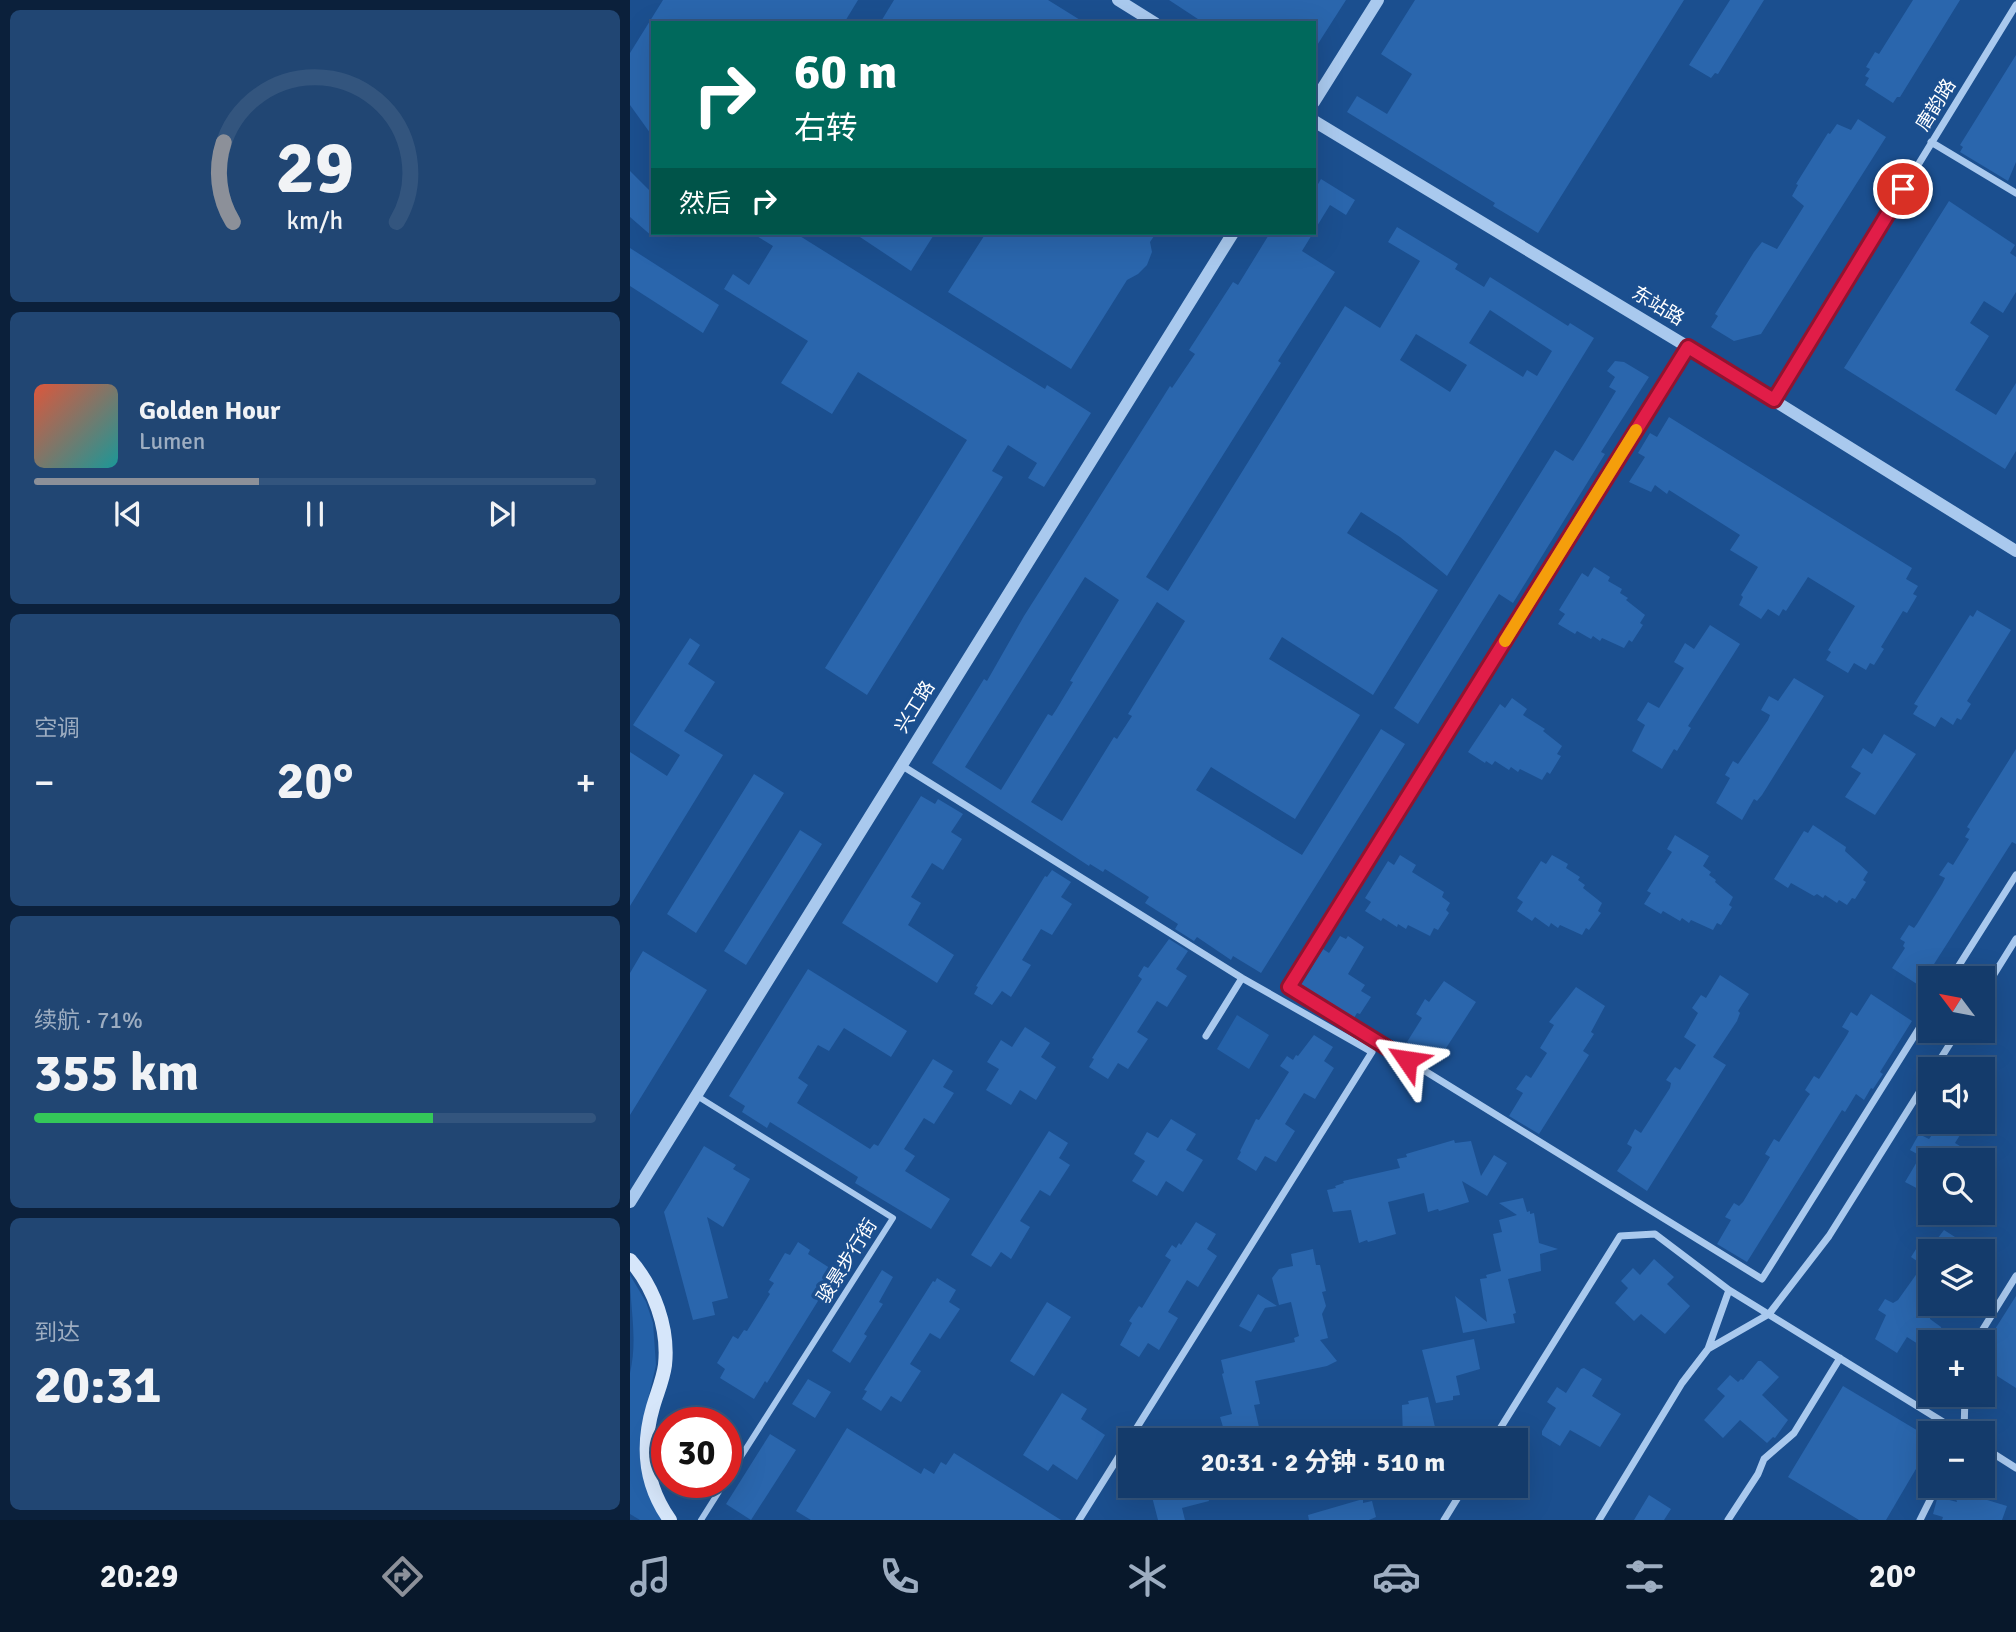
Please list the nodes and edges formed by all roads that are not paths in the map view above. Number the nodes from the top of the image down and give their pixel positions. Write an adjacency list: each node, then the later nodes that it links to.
1 (1118, 0): 4 (street)
2 (1378, 0): 5 (street)
3 (2016, 5): 7 (street, 唐韵路)
4 (1152, 21)
5 (1316, 99)
6 (1316, 122): 10 (street, 东站路)
7 (1931, 142): 8 (street); 11 (street, 唐韵路)
8 (2016, 193)
9 (1232, 235): 13 (street, 兴工路)
10 (1688, 347): 11 (street, 东站路); 19 (street)
11 (1774, 400): 12 (street, 东站路)
12 (2016, 551)
13 (901, 765): 18 (street); 22 (street, 兴工路)
14 (2016, 875): 16 (street)
15 (2016, 939): 17 (street)
16 (1959, 966)
17 (1995, 973)
18 (1241, 978): 20 (street); 41 (street)
19 (1918, 1030)
20 (1206, 1036)
21 (1918, 1094): 27 (street)
22 (696, 1096): 23 (street, 兴工路); 33 (street, 骏景步行街)
23 (630, 1202)
24 (630, 1260): 39 (main road)
25 (2016, 1276): 28 (street)
26 (1729, 1290): 27 (street); 29 (street); 32 (street)
27 (1769, 1314): 29 (street); 30 (street)
28 (1982, 1330)
29 (1708, 1349): 43 (street)
30 (1840, 1358): 31 (street); 44 (street)
31 (1942, 1421)
32 (1500, 1428)
33 (742, 1454)
34 (1995, 1455): 35 (street)
35 (2016, 1468)
36 (715, 1498): 40 (street, 骏景步行街)
37 (1458, 1498): 42 (street)
38 (1931, 1498): 45 (street)
39 (670, 1520)
40 (701, 1520)
41 (1079, 1520)
42 (1444, 1520)
43 (1599, 1520)
44 (1728, 1520)
45 (1920, 1520)

